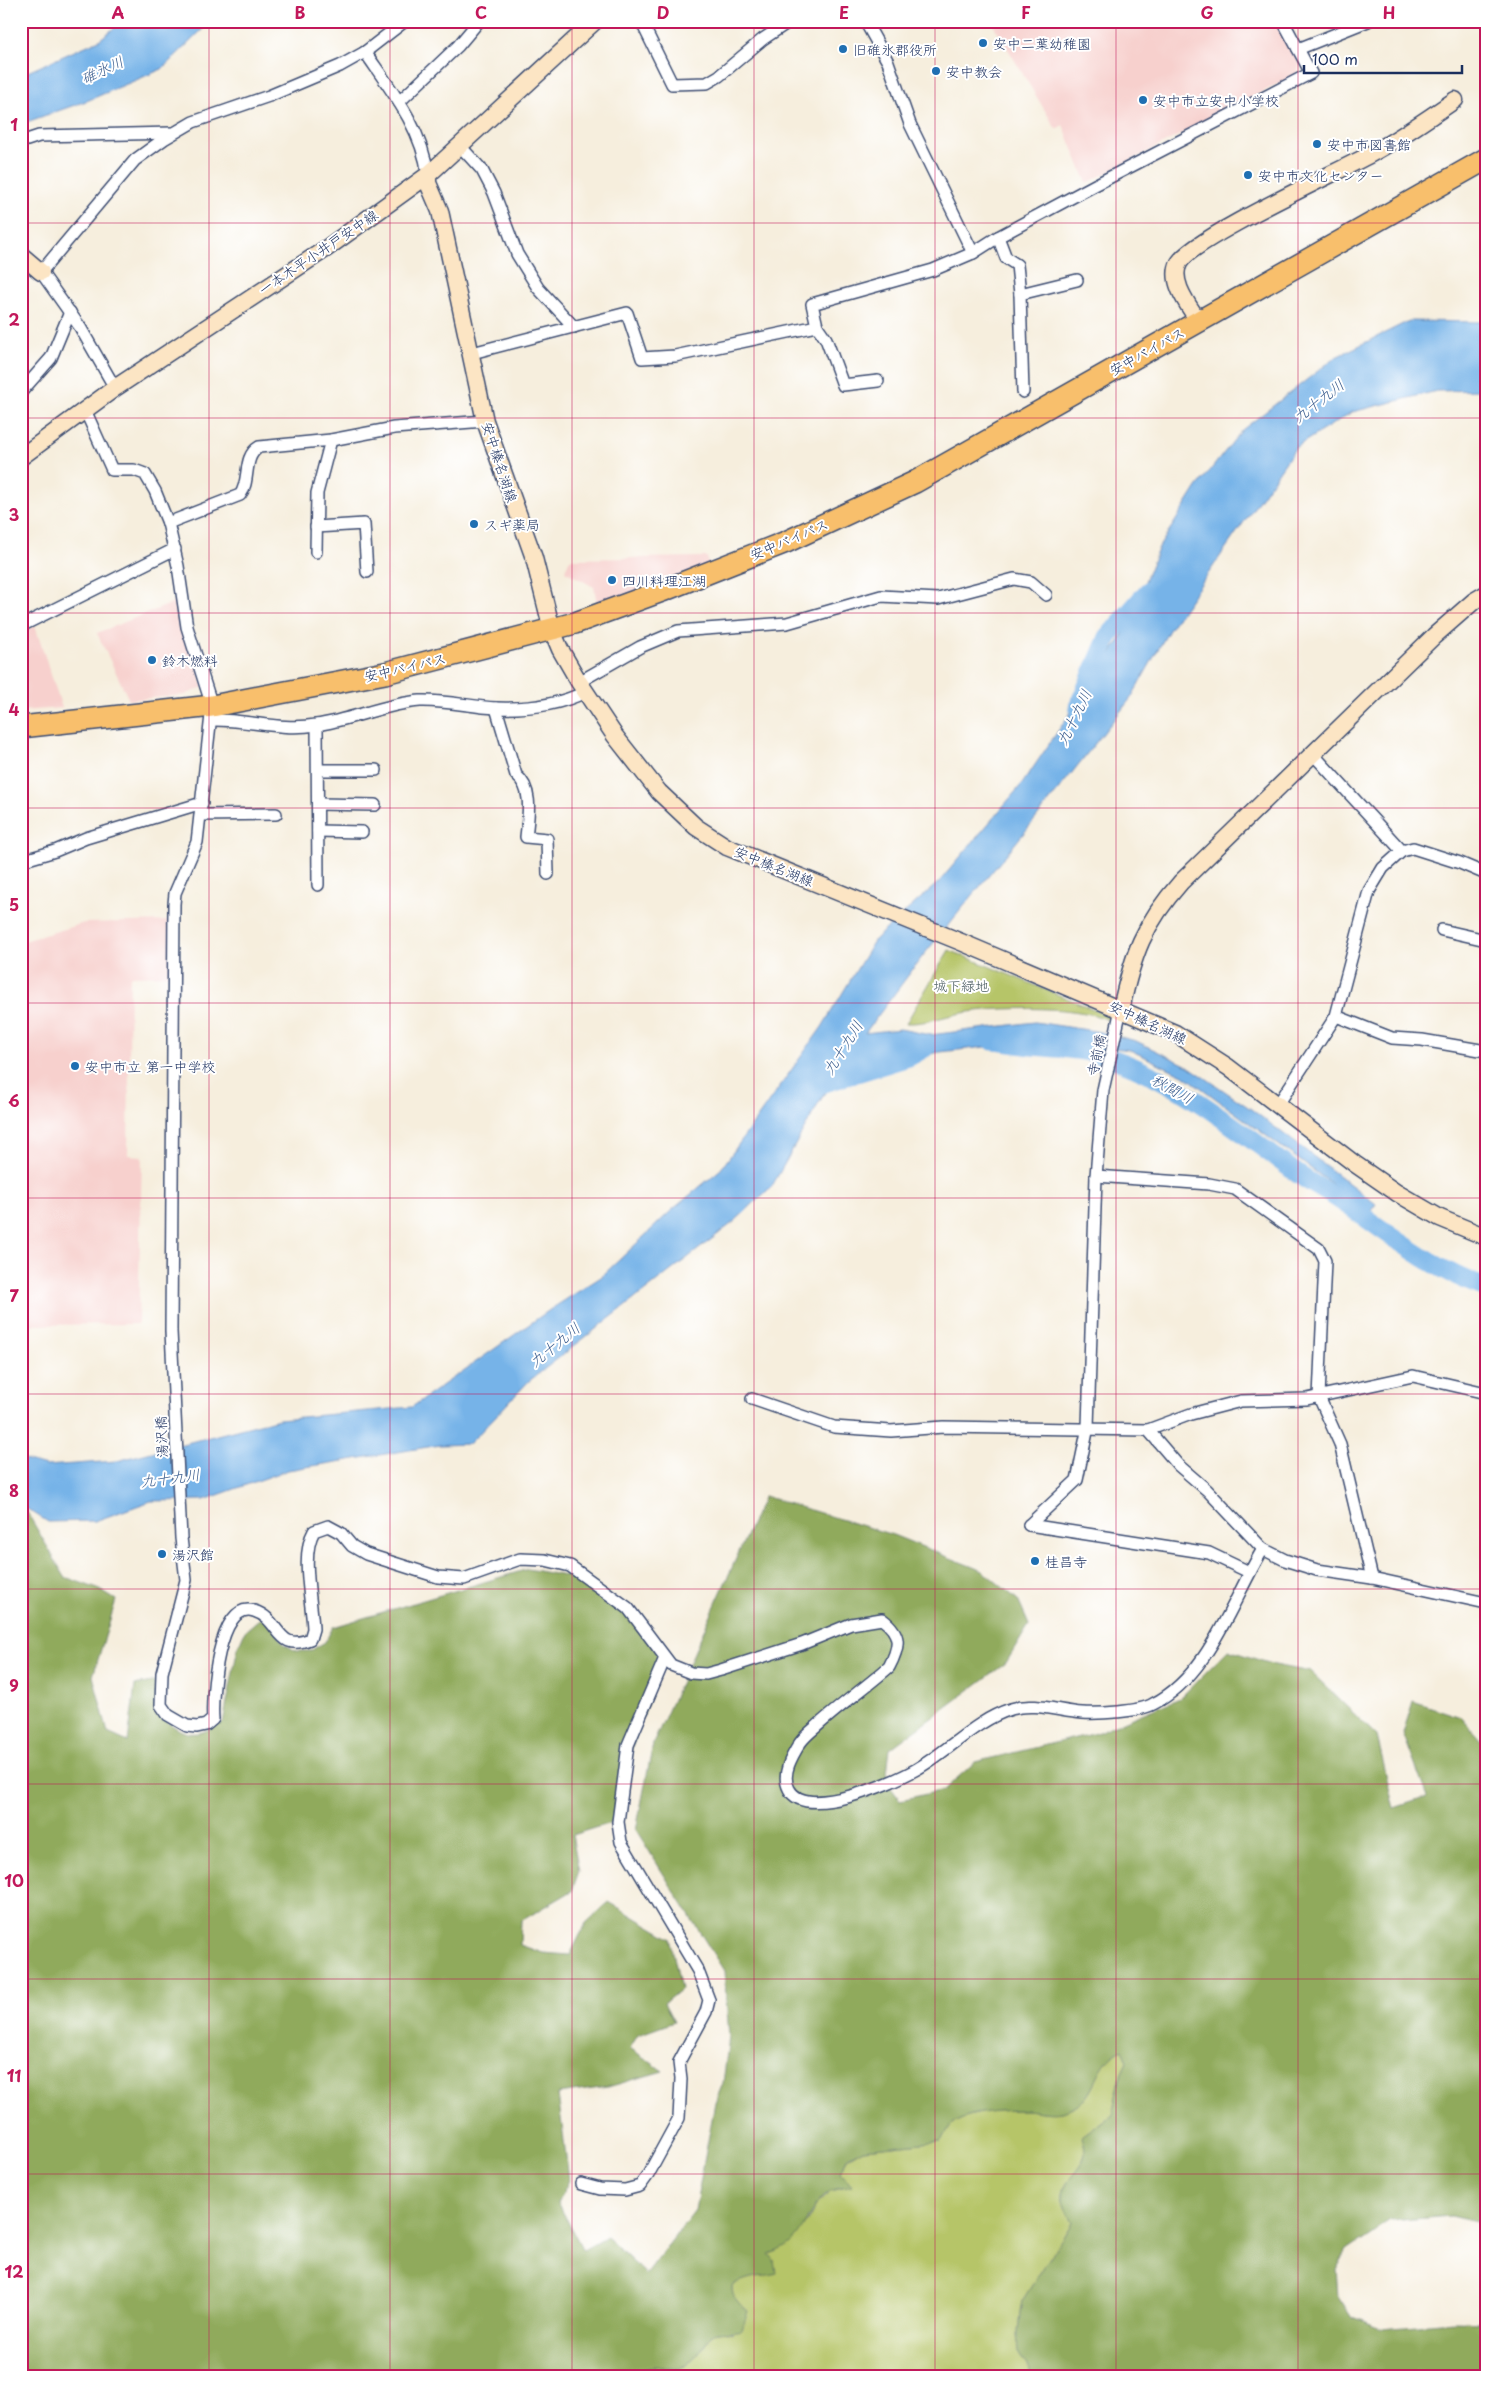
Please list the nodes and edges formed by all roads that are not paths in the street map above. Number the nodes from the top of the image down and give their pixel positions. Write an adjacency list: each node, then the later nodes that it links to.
1 (405, 21): 10 (street)
2 (479, 21): 12 (street)
3 (595, 21): 15 (main road, 一本木平小井戸安中線)
4 (641, 21): 5 (street)
5 (790, 21)
6 (865, 21): 19 (street)
7 (1283, 21): 9 (street)
8 (1363, 22): 9 (street)
9 (1298, 48): 18 (street)
10 (365, 52): 12 (street); 13 (street)
11 (1455, 100): 25 (main road)
12 (399, 102): 17 (street)
13 (174, 133): 14 (street); 21 (street)
14 (21, 142)
15 (461, 147): 17 (main road, 一本木平小井戸安中線); 27 (street)
16 (1486, 159): 25 (highway, 安中バイパス)
17 (428, 175): 28 (main road, 安中榛名湖線); 30 (main road, 一本木平小井戸安中線)
18 (998, 237): 19 (street); 23 (street)
19 (973, 253): 26 (street)
20 (21, 255): 21 (main road)
21 (42, 272): 24 (street)
22 (1077, 280): 23 (street)
23 (1020, 294): 32 (street)
24 (70, 312): 30 (street); 31 (street)
25 (1199, 322): 45 (highway, 安中バイパス)
26 (817, 326): 27 (street); 29 (street)
27 (574, 327): 28 (street)
28 (472, 353): 34 (main road, 安中榛名湖線)
29 (878, 381)
30 (115, 388): 33 (main road, 一本木平小井戸安中線)
31 (21, 392)
32 (1023, 392)
33 (85, 410): 36 (main road, 一本木平小井戸安中線); 37 (street)
34 (486, 420): 35 (street); 45 (main road, 安中榛名湖線)
35 (331, 440): 37 (street); 38 (street)
36 (21, 456)
37 (168, 523): 39 (street)
38 (316, 527): 40 (street); 41 (street)
39 (174, 549): 44 (street); 48 (street)
40 (316, 552)
41 (366, 572)
42 (1486, 594): 51 (main road)
43 (1046, 595): 46 (street)
44 (21, 626)
45 (552, 630): 46 (main road, 安中榛名湖線); 48 (highway, 安中バイパス)
46 (582, 687): 47 (street); 68 (main road, 安中榛名湖線)
47 (496, 708): 49 (street); 63 (street)
48 (212, 713): 49 (street); 50 (highway, 安中バイパス); 54 (street, 湯沢橋)
49 (318, 725): 52 (street)
50 (21, 727)
51 (1312, 753): 61 (street); 68 (main road)
52 (318, 770): 53 (street); 55 (street)
53 (376, 770)
54 (202, 803): 58 (street, 湯沢橋); 62 (street)
55 (318, 804): 56 (street); 59 (street)
56 (375, 805)
57 (276, 814): 58 (street)
58 (201, 815): 83 (street, 湯沢橋)
59 (318, 831): 60 (street); 65 (street)
60 (362, 832)
61 (1402, 851): 64 (street); 69 (street)
62 (21, 861)
63 (548, 874)
64 (1486, 874)
65 (318, 885)
66 (1442, 930): 67 (street)
67 (1486, 940)
68 (1121, 1009): 71 (main road, 安中榛名湖線); 72 (street, 寺前橋)
69 (1336, 1016): 70 (street); 71 (street)
70 (1486, 1051)
71 (1277, 1106): 73 (main road, 安中榛名湖線)
72 (1096, 1176): 75 (street); 77 (street, 寺前橋)
73 (1486, 1236)
74 (1486, 1393): 75 (street)
75 (1319, 1397): 78 (street); 81 (street)
76 (752, 1399): 77 (street)
77 (1088, 1427): 78 (street); 80 (street, 寺前橋)
78 (1148, 1430): 79 (street)
79 (1263, 1549): 80 (street); 81 (street)
80 (1249, 1572): 83 (street)
81 (1372, 1578): 82 (street)
82 (1486, 1603)
83 (665, 1658): 84 (street)
84 (581, 2184)

